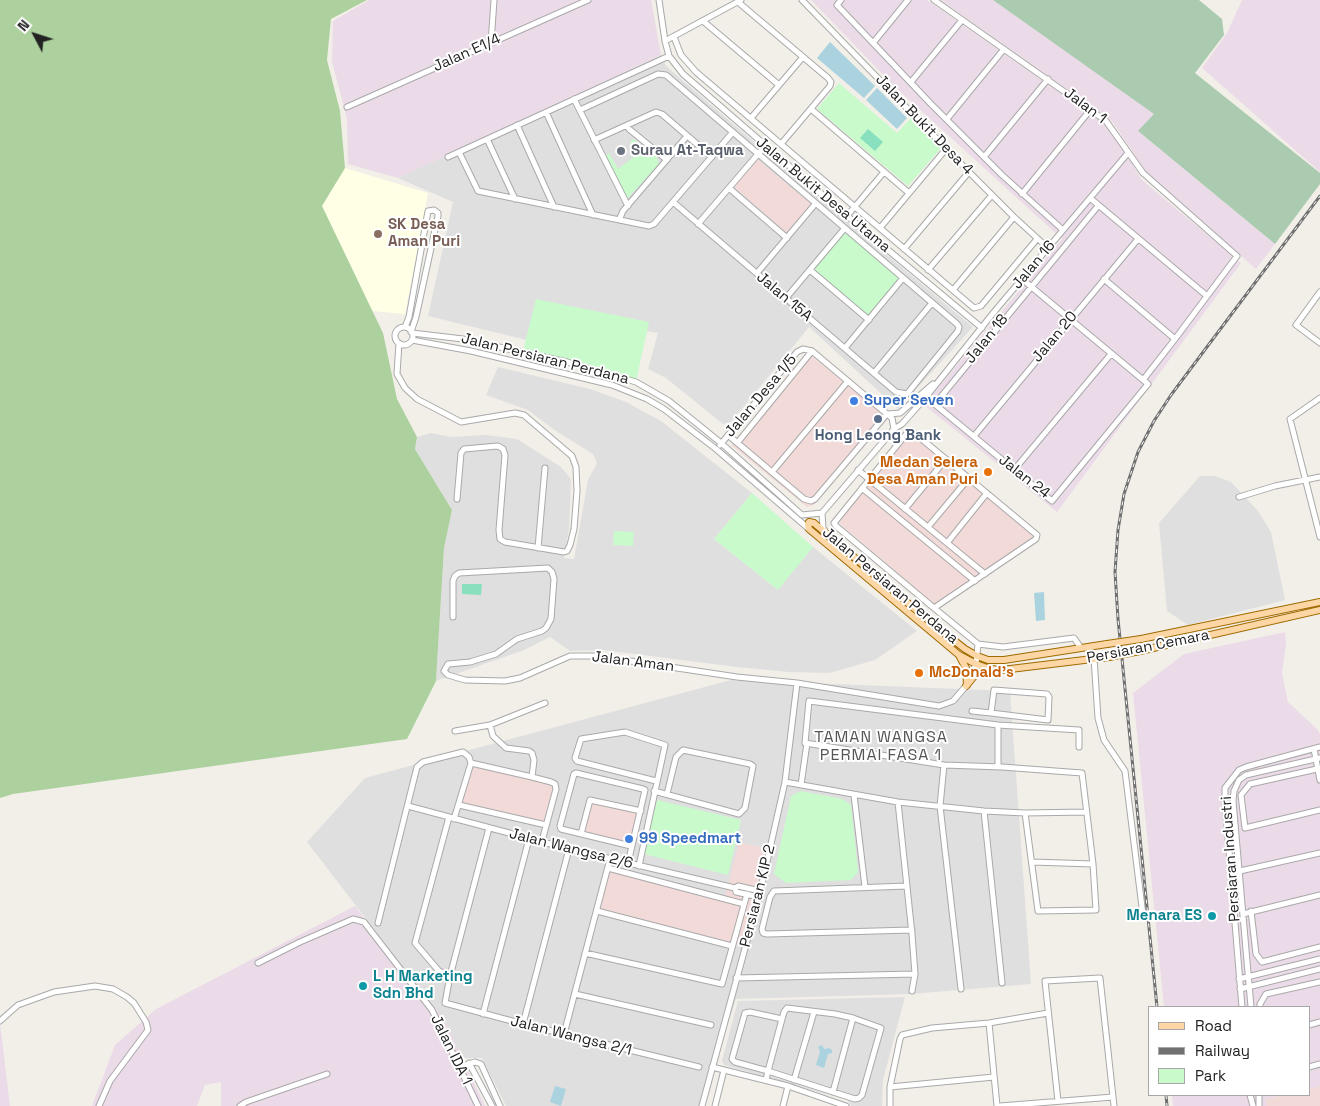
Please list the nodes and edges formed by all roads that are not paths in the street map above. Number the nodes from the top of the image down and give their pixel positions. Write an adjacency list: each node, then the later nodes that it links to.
1 (494, 0): 14 (street)
2 (588, 0): 14 (street, Jalan E1/4)
3 (659, 0): 12 (street)
4 (802, 0): 37 (street, Jalan Bukit Desa 4)
5 (908, 0): 13 (street)
6 (934, 0): 9 (street, Jalan 1)
7 (740, 1): 10 (street); 17 (street)
8 (839, 2): 13 (street)
9 (962, 20): 15 (street, Jalan 1); 19 (street)
10 (703, 21): 11 (street); 20 (street)
11 (674, 37): 12 (street); 27 (street, Jalan Bukit Desa Utama)
12 (664, 41): 16 (street)
13 (873, 42): 19 (street)
14 (491, 43): 22 (street, Jalan E1/4)
15 (1004, 49): 18 (street, Jalan 1); 28 (street)
16 (669, 56): 21 (street); 36 (street, Jalan Bukit Desa Utama)
17 (803, 57): 20 (street); 23 (street)
18 (1048, 79): 24 (street, Jalan 1); 43 (street)
19 (911, 82): 28 (street)
20 (779, 85): 27 (street)
21 (574, 99): 25 (street); 26 (street)
22 (347, 107)
23 (811, 109): 35 (street); 45 (street)
24 (1091, 109): 39 (street, Jalan 1); 49 (street)
25 (580, 110): 31 (street); 34 (street)
26 (546, 112): 29 (street); 59 (street)
27 (751, 118): 35 (street, Jalan Bukit Desa Utama)
28 (947, 119): 43 (street)
29 (518, 125): 33 (street); 57 (street)
30 (627, 125): 32 (street); 34 (street); 44 (street)
31 (733, 132): 40 (street); 42 (street)
32 (687, 136): 42 (street); 44 (street)
33 (486, 139): 38 (street); 52 (street)
34 (594, 140): 55 (street)
35 (781, 144): 58 (street, Jalan Bukit Desa Utama)
36 (765, 146): 40 (street); 60 (street, Jalan Bukit Desa Utama)
37 (946, 149): 46 (street, Jalan Bukit Desa 4); 48 (street)
38 (459, 152): 41 (street); 52 (street)
39 (1128, 153): 51 (street, Jalan 16); 81 (street, Jalan 1)
40 (758, 154): 47 (street); 54 (street)
41 (448, 157)
42 (712, 157): 53 (street)
43 (984, 157): 49 (street)
44 (666, 160): 55 (street)
45 (884, 172): 48 (street); 58 (street)
46 (969, 172): 50 (street, Jalan Bukit Desa 4); 71 (street)
47 (729, 188): 63 (street); 67 (street)
48 (909, 193): 65 (street)
49 (1022, 194): 66 (street)
50 (992, 195): 61 (street, Jalan Bukit Desa 4); 73 (street)
51 (1090, 198): 56 (street); 66 (street, Jalan 16)
52 (515, 199): 57 (street)
53 (673, 202): 62 (street); 63 (street, Jalan 15A)
54 (816, 203): 64 (street); 67 (street)
55 (628, 206): 62 (street)
56 (1098, 206): 68 (street); 78 (street, Jalan 18)
57 (554, 207): 59 (street)
58 (855, 207): 60 (street); 65 (street, Jalan Bukit Desa Utama)
59 (594, 215): 62 (street)
60 (847, 216): 87 (street, Jalan Bukit Desa Utama)
61 (1014, 218): 69 (street, Jalan Bukit Desa 4); 79 (street)
62 (620, 220)
63 (698, 224): 74 (street, Jalan 15A)
64 (845, 228): 72 (street); 75 (street)
65 (880, 228): 71 (street, Jalan Bukit Desa Utama)
66 (1063, 230): 70 (street, Jalan 16)
67 (787, 238): 74 (street)
68 (1138, 238): 77 (street, Jalan 20); 81 (street)
69 (1038, 239): 70 (street, Jalan Bukit Desa 4); 79 (street, Jalan Bukit Desa Utama)
70 (1048, 248): 76 (street, Jalan 16)
71 (904, 249): 73 (street, Jalan Bukit Desa Utama)
72 (810, 270): 82 (street); 84 (street)
73 (928, 270): 79 (street, Jalan Bukit Desa Utama)
74 (757, 273): 82 (street, Jalan 15A)
75 (903, 278): 83 (street); 84 (street)
76 (1022, 279): 78 (street); 87 (street, Jalan 16)
77 (1104, 279): 85 (street, Jalan 20); 89 (street)
78 (1031, 286): 85 (street); 102 (street, Jalan 18)
79 (953, 290)
80 (1320, 292): 92 (street)
81 (1207, 296): 89 (street)
82 (786, 298): 93 (street, Jalan 15A)
83 (932, 303): 96 (street); 96 (street, Jalan 15A)
84 (869, 320): 93 (street)
85 (1070, 320): 95 (street); 106 (street, Jalan 20)
86 (404, 327): 88 (street); 88 (street); 91 (street)
87 (982, 328): 97 (street, Jalan 16)
88 (412, 332): 90 (street); 108 (street, Jalan Persiaran Perdana)
89 (1175, 339): 98 (street)
90 (412, 340): 91 (street); 109 (street, Jalan Persiaran Perdana)
91 (399, 343): 132 (street)
92 (1320, 343)
93 (845, 348): 96 (street, Jalan 15A)
94 (812, 352): 99 (street); 105 (street, Jalan Desa 1/5); 107 (street, Jalan Desa 1/5)
95 (1111, 354): 98 (street); 113 (street)
96 (874, 373)
97 (940, 378): 100 (street, Jalan 16); 103 (street, Jalan 16)
98 (1143, 380): 113 (street, Jalan 24)
99 (848, 381): 103 (street); 114 (street)
100 (926, 397): 102 (street, Jalan 24); 104 (street, Jalan 16)
101 (1320, 398): 118 (street)
102 (935, 404): 106 (street, Jalan 24)
103 (887, 414): 104 (street); 114 (street)
104 (894, 429): 112 (street, Jalan 16)
105 (728, 435): 107 (street); 108 (street, Jalan Desa 1/5)
106 (974, 436): 113 (street, Jalan 24)
107 (738, 442): 114 (street)
108 (722, 443): 109 (street, Jalan Desa 1/5); 125 (street, Jalan Persiaran Perdana)
109 (716, 449): 126 (street, Jalan Persiaran Perdana)
110 (946, 459): 116 (street); 117 (street); 123 (street)
111 (545, 468): 132 (street)
112 (858, 470): 117 (street); 124 (street, Jalan 16)
113 (1014, 470)
114 (772, 472)
115 (1320, 477): 118 (street)
116 (969, 478): 120 (street); 127 (street)
117 (869, 479): 119 (street); 123 (street)
118 (1306, 480): 121 (street); 130 (street)
119 (862, 488): 134 (street); 136 (street)
120 (988, 493): 131 (street); 133 (street)
121 (1239, 497)
122 (457, 499): 132 (street)
123 (905, 509): 127 (street)
124 (822, 513): 125 (street); 129 (street)
125 (802, 515): 126 (street)
126 (798, 521): 128 (street, Jalan Persiaran Perdana)
127 (928, 527): 131 (street)
128 (809, 530): 129 (main road, Jalan Persiaran Perdana); 141 (main road, Jalan Persiaran Perdana)
129 (827, 534): 142 (main road, Jalan Persiaran Perdana)
130 (1320, 537)
131 (946, 542): 133 (street)
132 (538, 548)
133 (985, 574): 134 (street)
134 (975, 581): 136 (street)
135 (1320, 602): 140 (main road, Persiaran Cemara, bridge)
136 (934, 608): 139 (street)
137 (1320, 610): 143 (main road, Persiaran Cemara, bridge)
138 (454, 617): 146 (street, Jalan Aman)
139 (978, 644): 140 (street); 142 (street, Jalan Aman)
140 (1080, 648): 142 (main road, Persiaran Cemara)
141 (959, 655): 144 (main road, Jalan Persiaran Perdana); 147 (main road)
142 (977, 656): 144 (street, Jalan Aman)
143 (1094, 658): 145 (main road, Persiaran Cemara); 208 (street)
144 (976, 664): 145 (main road, Persiaran Cemara); 147 (street, Jalan Aman)
145 (1002, 670): 147 (main road)
146 (797, 683): 147 (street, Jalan Aman); 167 (street, Persiaran KIP 2)
147 (966, 686)
148 (545, 703): 152 (street)
149 (972, 711): 150 (street)
150 (991, 714): 151 (street); 151 (street)
151 (1048, 720): 154 (street)
152 (490, 724): 155 (street); 164 (street)
153 (998, 726): 154 (street); 156 (street); 162 (street)
154 (1048, 728): 157 (street)
155 (455, 731)
156 (805, 743): 161 (street); 168 (street)
157 (1079, 747)
158 (1317, 748): 159 (street); 197 (street, Persiaran Industri)
159 (1318, 758): 163 (street); 196 (street, Persiaran Industri)
160 (471, 763): 164 (street); 173 (street); 174 (street)
161 (944, 765): 162 (street); 175 (street)
162 (1000, 767): 179 (street)
163 (1317, 769): 165 (street); 177 (street)
164 (532, 777): 182 (street)
165 (1320, 780)
166 (656, 781): 166 (street); 169 (street)
167 (785, 782): 168 (street); 202 (street, Persiaran KIP 2)
168 (801, 785): 171 (street)
169 (654, 791): 170 (street); 194 (street)
170 (667, 794): 170 (street)
171 (854, 795): 172 (street); 199 (street)
172 (898, 802): 175 (street); 198 (street)
173 (459, 805): 181 (street); 182 (street)
174 (408, 806): 181 (street, Jalan Wangsa 2/6); 209 (street)
175 (940, 806): 176 (street); 225 (street)
176 (984, 810): 180 (street); 223 (street)
177 (1320, 810)
178 (641, 811): 184 (street); 184 (street); 187 (street)
179 (1086, 812): 180 (street); 193 (street)
180 (1025, 813): 191 (street)
181 (452, 818): 183 (street, Jalan Wangsa 2/6); 218 (street)
182 (546, 825): 186 (street)
183 (489, 828): 185 (street, Jalan Wangsa 2/6); 218 (street)
184 (581, 834): 187 (street)
185 (529, 839): 186 (street, Jalan Wangsa 2/6); 234 (street)
186 (542, 841): 188 (street, Jalan Wangsa 2/6)
187 (631, 846): 192 (street)
188 (569, 849): 190 (street, Jalan Wangsa 2/6); 239 (street)
189 (1320, 853): 196 (street)
190 (610, 859): 192 (street, Jalan Wangsa 2/6); 195 (street)
191 (1032, 862): 193 (street); 193 (street)
192 (628, 863): 194 (street, Jalan Wangsa 2/6)
193 (1093, 864)
194 (639, 866): 200 (street, Jalan Wangsa 2/6)
195 (608, 868): 204 (street); 205 (street)
196 (1240, 872): 197 (street); 207 (street, Persiaran Industri)
197 (1231, 873): 221 (street, Persiaran Industri)
198 (908, 886): 199 (street); 210 (street)
199 (865, 887): 210 (street)
200 (735, 888): 201 (street, Jalan Wangsa 2/6); 202 (street, Jalan Wangsa 2/6)
201 (747, 894): 202 (street, Jalan Wangsa 2/6); 204 (street)
202 (759, 894): 220 (street, Persiaran KIP 2)
203 (1320, 895): 206 (street)
204 (744, 904): 211 (street)
205 (596, 911): 211 (street); 213 (street)
206 (1251, 911): 207 (street); 212 (street)
207 (1243, 914): 219 (street, Persiaran Industri)
208 (1142, 915)
209 (378, 923)
210 (912, 930): 217 (street)
211 (732, 946): 213 (street)
212 (1320, 947)
213 (586, 953): 228 (street)
214 (1320, 959): 219 (street)
215 (258, 963): 243 (street, Jalan IDA 1)
216 (1320, 968): 224 (street)
217 (915, 974): 220 (street); 227 (street)
218 (450, 976): 234 (street, Jalan Wangsa 2/1)
219 (1248, 976): 221 (street); 224 (street, Persiaran Industri)
220 (736, 978): 245 (street, Persiaran KIP 2)
221 (1239, 979): 226 (street, Persiaran Industri)
222 (1320, 982): 231 (street)
223 (1002, 983)
224 (1249, 986): 226 (street); 230 (street, Persiaran Industri)
225 (961, 989)
226 (1240, 989): 229 (street, Persiaran Industri)
227 (912, 991)
228 (575, 994): 240 (street); 241 (street)
229 (1242, 1006)
230 (1251, 1006)
231 (1260, 1006)
232 (814, 1012): 235 (street); 236 (street); 253 (street)
233 (1048, 1013): 238 (street); 257 (street); 258 (street)
234 (484, 1014): 239 (street, Jalan Wangsa 2/1)
235 (853, 1018): 256 (street); 256 (street)
236 (782, 1019): 246 (street); 248 (street)
237 (0, 1021): 259 (street)
238 (989, 1023): 250 (street); 255 (street)
239 (523, 1024): 241 (street, Jalan Wangsa 2/1)
240 (711, 1025)
241 (564, 1034): 244 (street, Jalan Wangsa 2/1)
242 (469, 1063): 243 (street); 262 (street); 263 (street)
243 (459, 1067): 261 (street, Jalan IDA 1)
244 (699, 1067)
245 (712, 1067): 247 (street); 264 (street, Persiaran KIP 2)
246 (760, 1069): 248 (street); 251 (street)
247 (724, 1070): 251 (street); 265 (street)
248 (768, 1071): 252 (street); 253 (street)
249 (327, 1074): 260 (street)
250 (994, 1077): 255 (street); 269 (street)
251 (757, 1078): 252 (street)
252 (766, 1080): 254 (street)
253 (794, 1080): 256 (street)
254 (788, 1086): 266 (street); 267 (street)
255 (890, 1087): 268 (street)
256 (833, 1092)
257 (1112, 1097): 258 (street); 270 (street)
258 (1058, 1101): 269 (street)
259 (99, 1106)
260 (240, 1106)
261 (478, 1106)
262 (492, 1106)
263 (500, 1106)
264 (702, 1106)
265 (715, 1106)
266 (783, 1106)
267 (846, 1106)
268 (890, 1106)
269 (998, 1106)
270 (1114, 1106)

